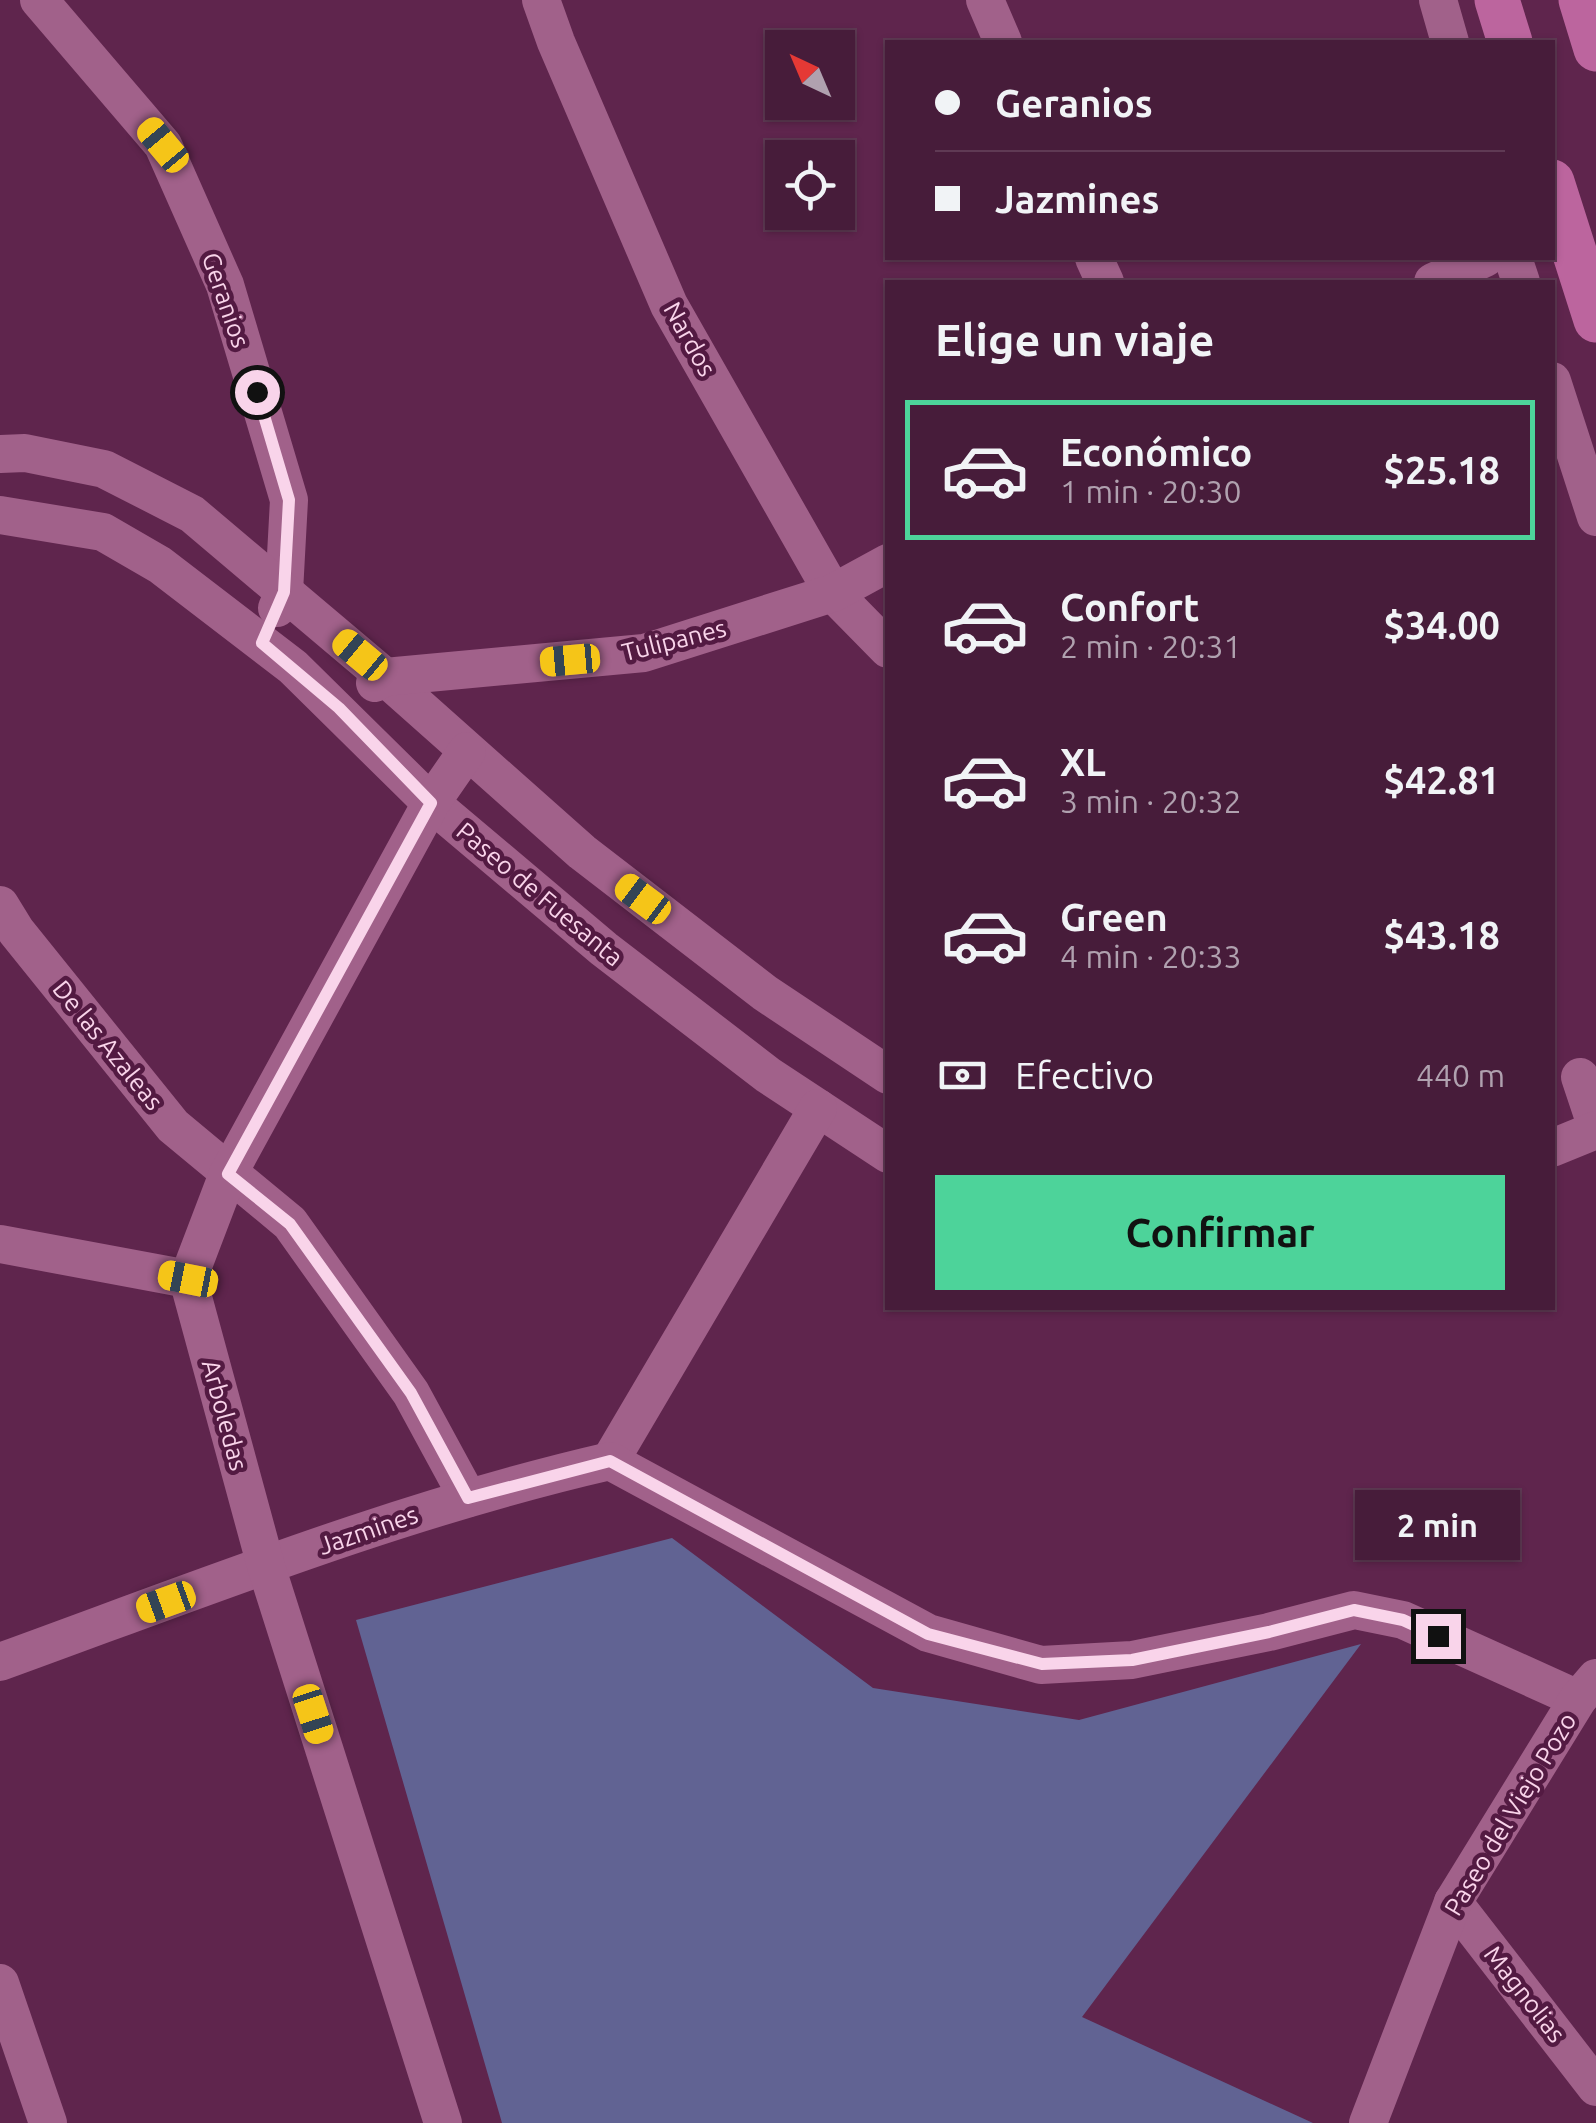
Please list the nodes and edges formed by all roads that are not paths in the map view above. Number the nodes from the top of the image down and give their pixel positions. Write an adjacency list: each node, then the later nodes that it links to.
1 (39, 0): 20 (street, Geranios)
2 (541, 0): 21 (street, Nardos)
3 (985, 0): 7 (street)
4 (1438, 0): 8 (street)
5 (1497, 0): 9 (main road)
6 (1581, 0): 10 (main road)
7 (1002, 40)
8 (1449, 40)
9 (1509, 40)
10 (1596, 49)
11 (1567, 213): 14 (main road)
12 (1480, 260): 13 (street)
13 (1436, 280)
14 (1596, 320)
15 (1555, 390): 18 (street)
16 (0, 454): 20 (street)
17 (0, 515): 22 (street, Paseo de Fuesanta)
18 (1596, 517)
19 (885, 566): 21 (street, Tulipanes)
20 (284, 592): 22 (street, Geranios); 24 (street)
21 (833, 594): 23 (street, Nardos); 24 (street, Tulipanes)
22 (262, 643): 25 (street, Paseo de Fuesanta)
23 (885, 646)
24 (385, 676): 25 (street, Tulipanes); 26 (street)
25 (339, 708): 27 (street, Paseo de Fuesanta)
26 (467, 750): 27 (street); 29 (street)
27 (431, 803): 31 (street, Paseo de Fuesanta); 35 (street)
28 (0, 905): 35 (street, De las Azaleas)
29 (885, 1072)
30 (1576, 1078): 32 (street)
31 (818, 1108): 34 (street, Paseo de Fuesanta); 38 (street)
32 (1596, 1128): 33 (street)
33 (1555, 1147)
34 (885, 1152)
35 (228, 1174): 37 (street); 39 (street, De las Azaleas)
36 (0, 1244): 37 (street)
37 (188, 1279): 40 (street, Arboledas)
38 (610, 1461): 39 (street, Jazmines); 42 (street)
39 (468, 1498): 40 (street, Jazmines)
40 (266, 1566): 41 (street, Jazmines); 47 (street, Arboledas)
41 (0, 1662)
42 (1587, 1688): 43 (street, Paseo del Viejo Pozo)
43 (1453, 1902): 45 (street, Magnolias); 48 (street, Paseo del Viejo Pozo)
44 (0, 1983): 46 (street)
45 (1596, 2087)
46 (48, 2123)
47 (444, 2123)
48 (1368, 2123)

